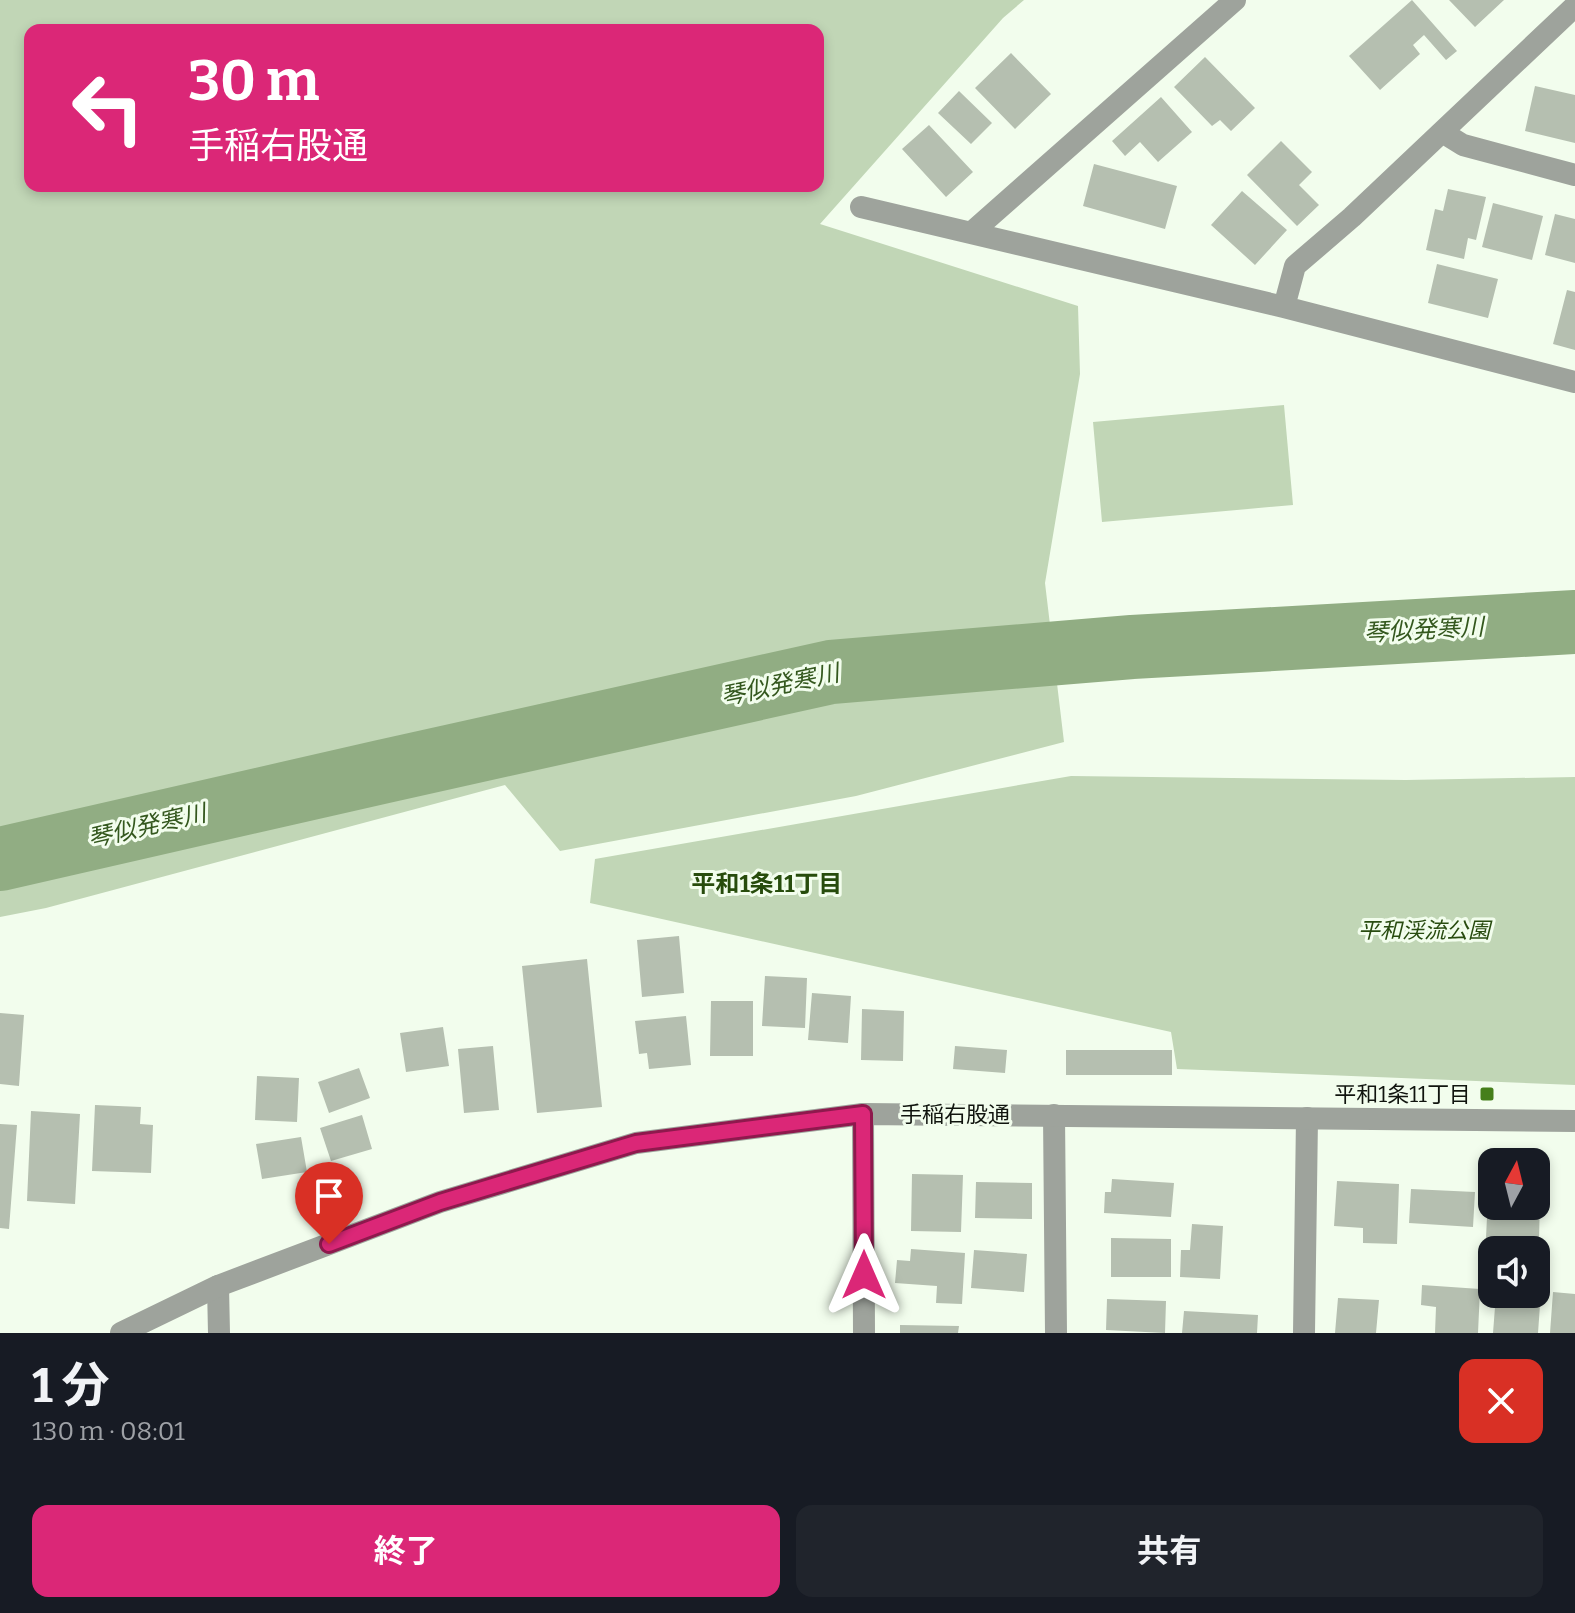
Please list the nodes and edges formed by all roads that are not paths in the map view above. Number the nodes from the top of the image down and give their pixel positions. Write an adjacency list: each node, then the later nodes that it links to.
1 (1235, 0): 6 (street)
2 (1575, 6): 3 (street)
3 (1442, 132): 4 (street); 7 (street)
4 (1575, 175)
5 (861, 207): 6 (street)
6 (971, 233): 7 (street)
7 (1284, 307): 8 (street)
8 (1575, 382)
9 (863, 1114): 10 (street, 手稲右股通); 13 (street, 手稲右股通); 16 (street)
10 (1054, 1115): 11 (street, 手稲右股通); 17 (street)
11 (1307, 1118): 12 (street, 手稲右股通); 18 (street)
12 (1575, 1121)
13 (218, 1286): 14 (street, 手稲右股通); 15 (street)
14 (121, 1333)
15 (219, 1333)
16 (864, 1333)
17 (1056, 1333)
18 (1304, 1333)

